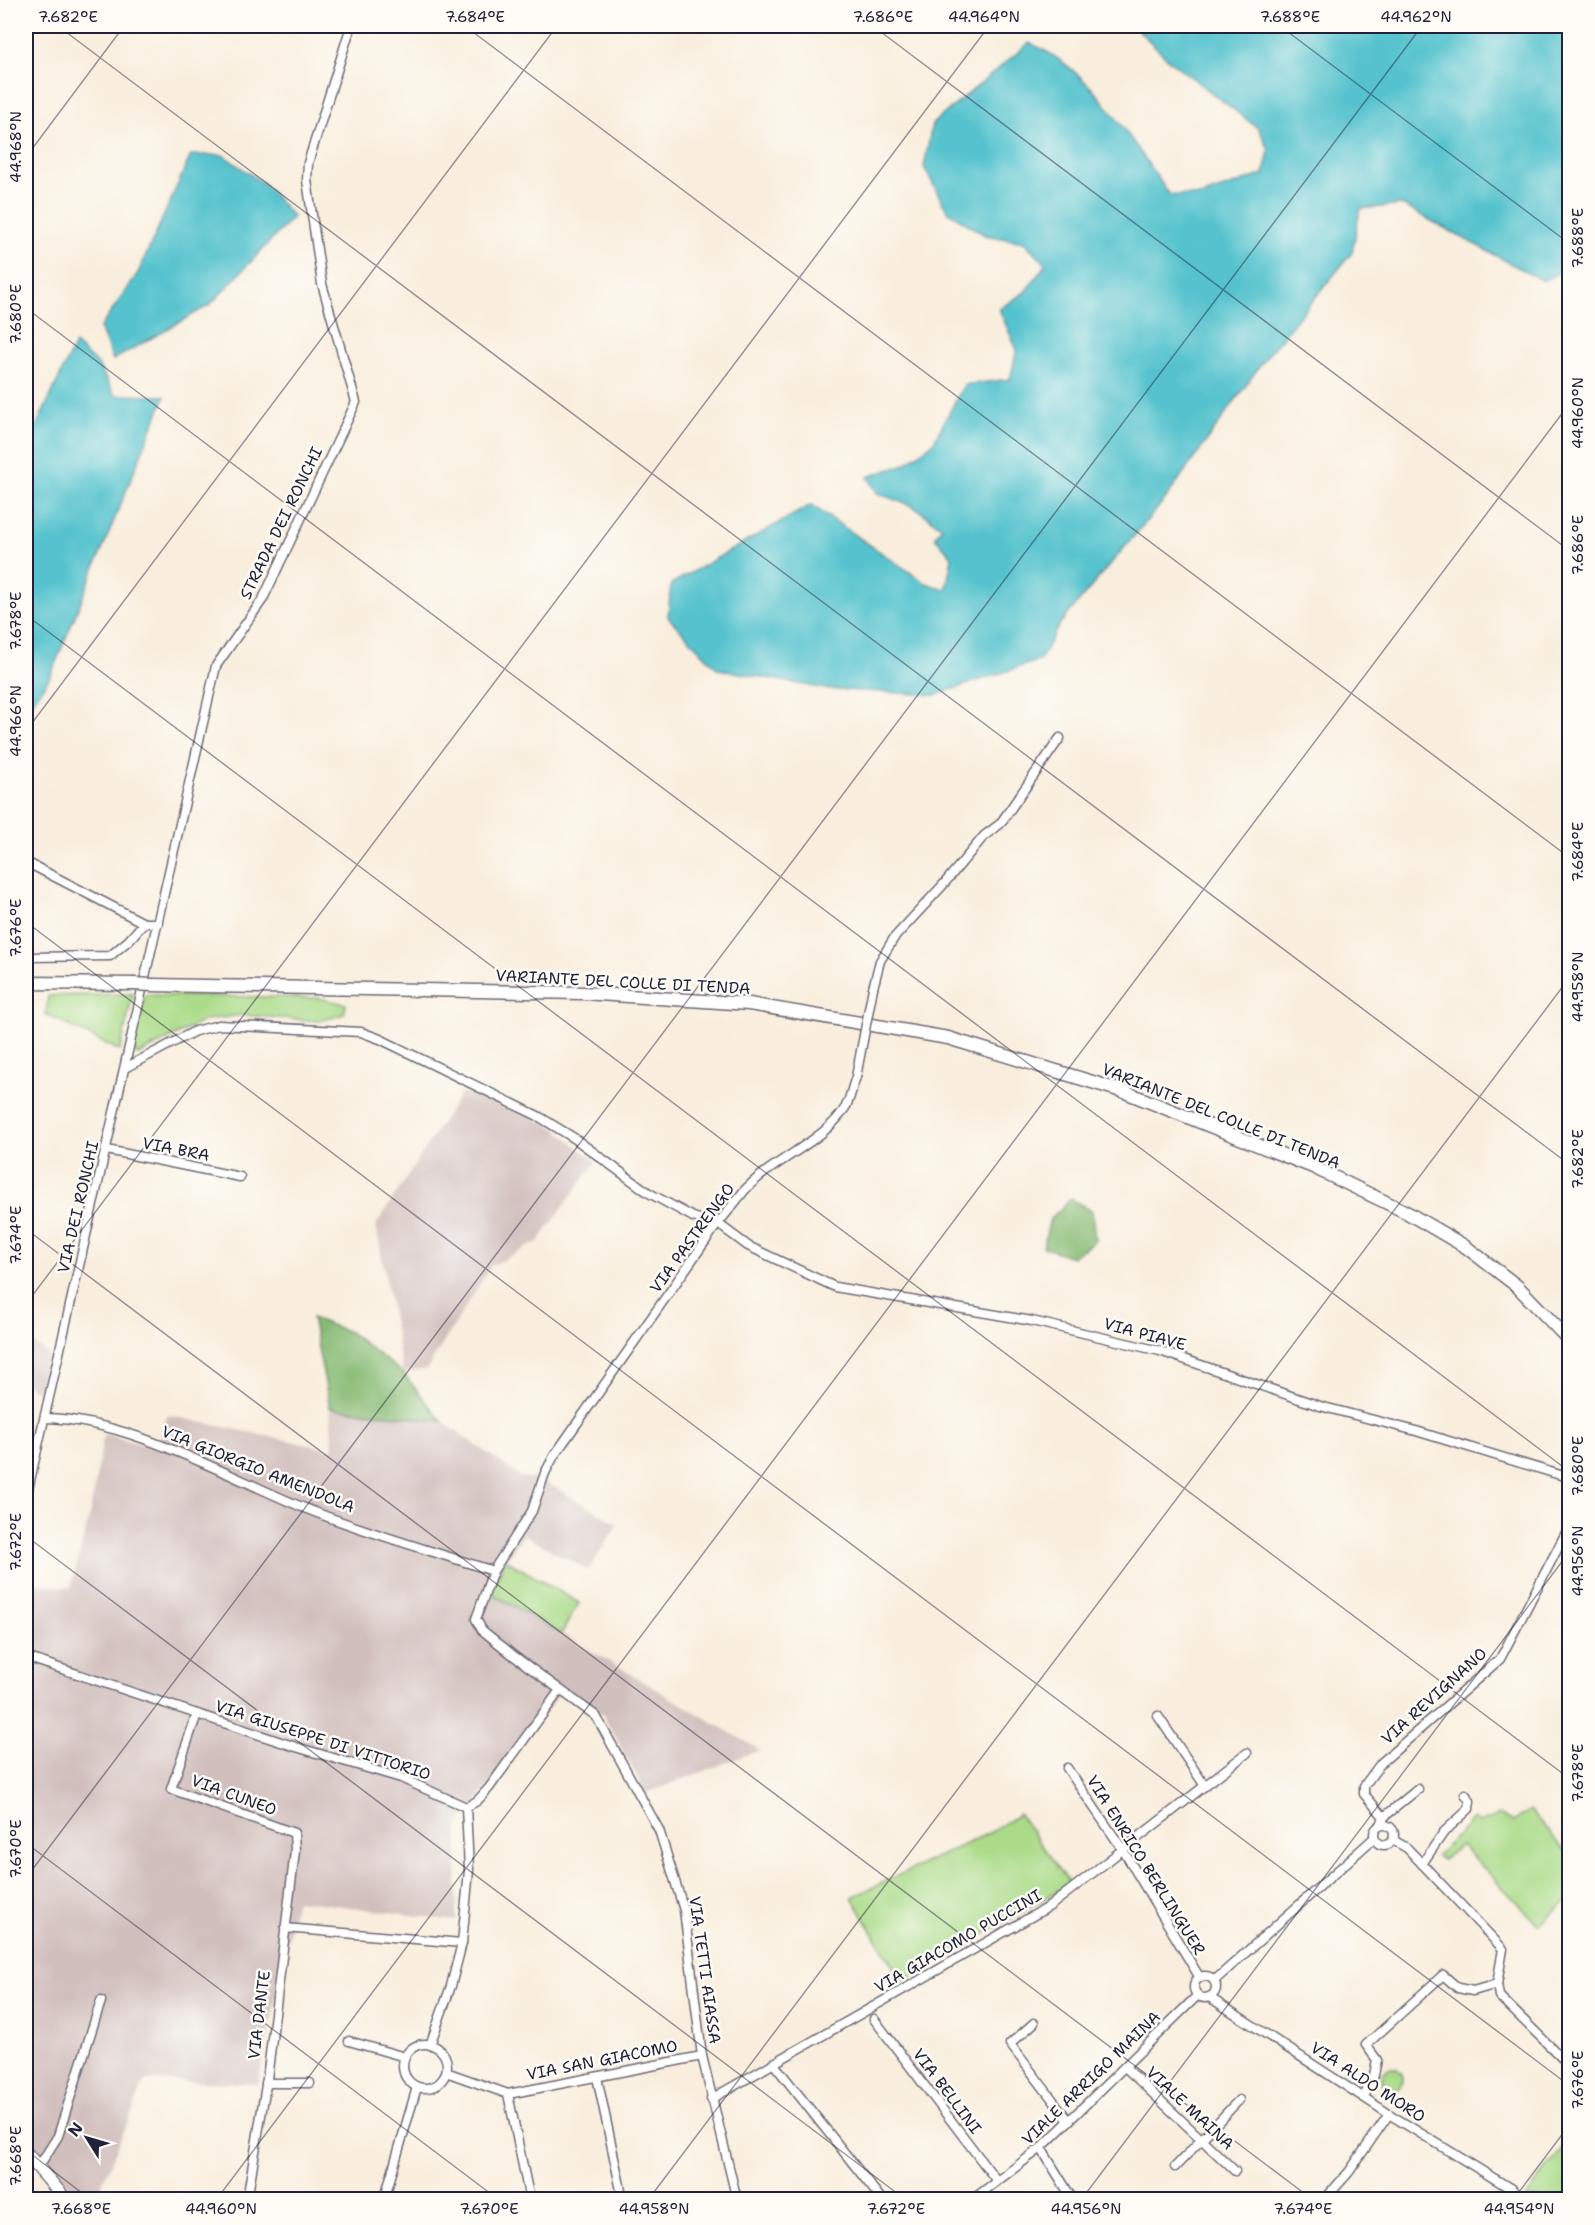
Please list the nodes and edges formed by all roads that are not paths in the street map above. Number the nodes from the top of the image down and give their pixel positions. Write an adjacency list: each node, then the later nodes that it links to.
1 (351, 26): 5 (street, STRADA DEI RONCHI)
2 (1060, 738): 11 (street, VIA PASTRENGO, bridge)
3 (26, 862): 4 (street)
4 (144, 923): 5 (street); 6 (street)
5 (158, 923): 8 (street, VIA DEI RONCHI)
6 (26, 957)
7 (26, 983): 12 (main road, VARIANTE DEL COLLE DI TENDA, bridge)
8 (125, 1068): 9 (street, VIA DEI RONCHI); 11 (street, VIA PIAVE)
9 (106, 1150): 10 (street, VIA BRA); 13 (street, VIA DEI RONCHI)
10 (240, 1177)
11 (716, 1226): 14 (street, VIA PIAVE); 17 (street, VIA PASTRENGO)
12 (1569, 1341)
13 (45, 1418): 15 (street, VIA DEI RONCHI); 17 (street, VIA GIORGIO AMENDOLA)
14 (1569, 1478)
15 (26, 1498)
16 (1569, 1525): 28 (street, VIA REVIGNANO)
17 (493, 1571): 19 (street, VIA TETTI AIASSA)
18 (26, 1657): 20 (street, VIA GIUSEPPE DI VITTORIO)
19 (560, 1690): 27 (street); 46 (street, VIA TETTI AIASSA)
20 (196, 1714): 27 (street, VIA GIUSEPPE DI VITTORIO); 29 (street, VIA CUNEO)
21 (1158, 1716): 24 (street)
22 (1247, 1753): 24 (street, VIA GIACOMO PUCCINI)
23 (1067, 1768): 32 (street, VIA ENRICO BERLINGUER)
24 (1205, 1786): 32 (street, VIA GIACOMO PUCCINI)
25 (1418, 1789): 28 (street)
26 (1465, 1794): 33 (street)
27 (466, 1807): 35 (street)
28 (1382, 1822): 30 (street); 31 (street, VIA REVIGNANO)
29 (294, 1833): 34 (street, VIA DANTE)
30 (1374, 1838): 31 (street); 37 (street)
31 (1393, 1840): 33 (street, VIA REVIGNANO)
32 (1123, 1850): 36 (street, VIA ENRICO BERLINGUER); 48 (street, VIA GIACOMO PUCCINI)
33 (1422, 1864): 38 (street, VIA REVIGNANO)
34 (285, 1928): 35 (street); 53 (street, VIA DANTE)
35 (462, 1943): 45 (street)
36 (1200, 1978): 37 (street); 39 (street)
37 (1214, 1981): 40 (street)
38 (1497, 1984): 49 (street); 57 (street)
39 (1198, 1995): 40 (street); 50 (street, VIALE ARRIGO MAINA)
40 (1209, 1997): 57 (street, VIA ALDO MORO)
41 (101, 2001): 65 (street)
42 (874, 2019): 69 (street, VIA BELLINI)
43 (1034, 2023): 61 (street)
44 (349, 2041): 47 (street)
45 (430, 2045): 47 (street); 51 (street)
46 (702, 2056): 52 (street, VIA SAN GIACOMO); 58 (street, VIA TETTI AIASSA)
47 (405, 2057): 55 (street)
48 (774, 2064): 58 (street, VIA GIACOMO PUCCINI); 78 (street)
49 (1569, 2066)
50 (1125, 2067): 61 (street, VIALE ARRIGO MAINA); 62 (street, VIALE MAINA)
51 (446, 2072): 55 (street); 56 (street)
52 (597, 2077): 56 (street, VIA SAN GIACOMO); 76 (street)
53 (266, 2083): 54 (street); 73 (street, VIA DANTE)
54 (310, 2083)
55 (417, 2087): 74 (street)
56 (508, 2094): 75 (street)
57 (1364, 2097): 60 (street, VIA ALDO MORO)
58 (711, 2099): 77 (street, VIA TETTI AIASSA)
59 (1239, 2100): 62 (street)
60 (1389, 2114): 70 (street, VIA ALDO MORO); 81 (street)
61 (1069, 2121): 63 (street, VIALE ARRIGO MAINA)
62 (1203, 2139): 66 (street); 67 (street, VIALE MAINA)
63 (1041, 2148): 69 (street, VIALE ARRIGO MAINA); 80 (street)
64 (26, 2152): 65 (main road)
65 (39, 2166): 68 (main road)
66 (1175, 2167)
67 (1235, 2170)
68 (50, 2179): 71 (main road); 72 (main road)
69 (997, 2181): 79 (street, VIALE ARRIGO MAINA)
70 (1513, 2190)
71 (55, 2199)
72 (66, 2199)
73 (246, 2199)
74 (384, 2199)
75 (530, 2199)
76 (623, 2199)
77 (737, 2199)
78 (882, 2199)
79 (972, 2199)
80 (1073, 2199)
81 (1324, 2199)

